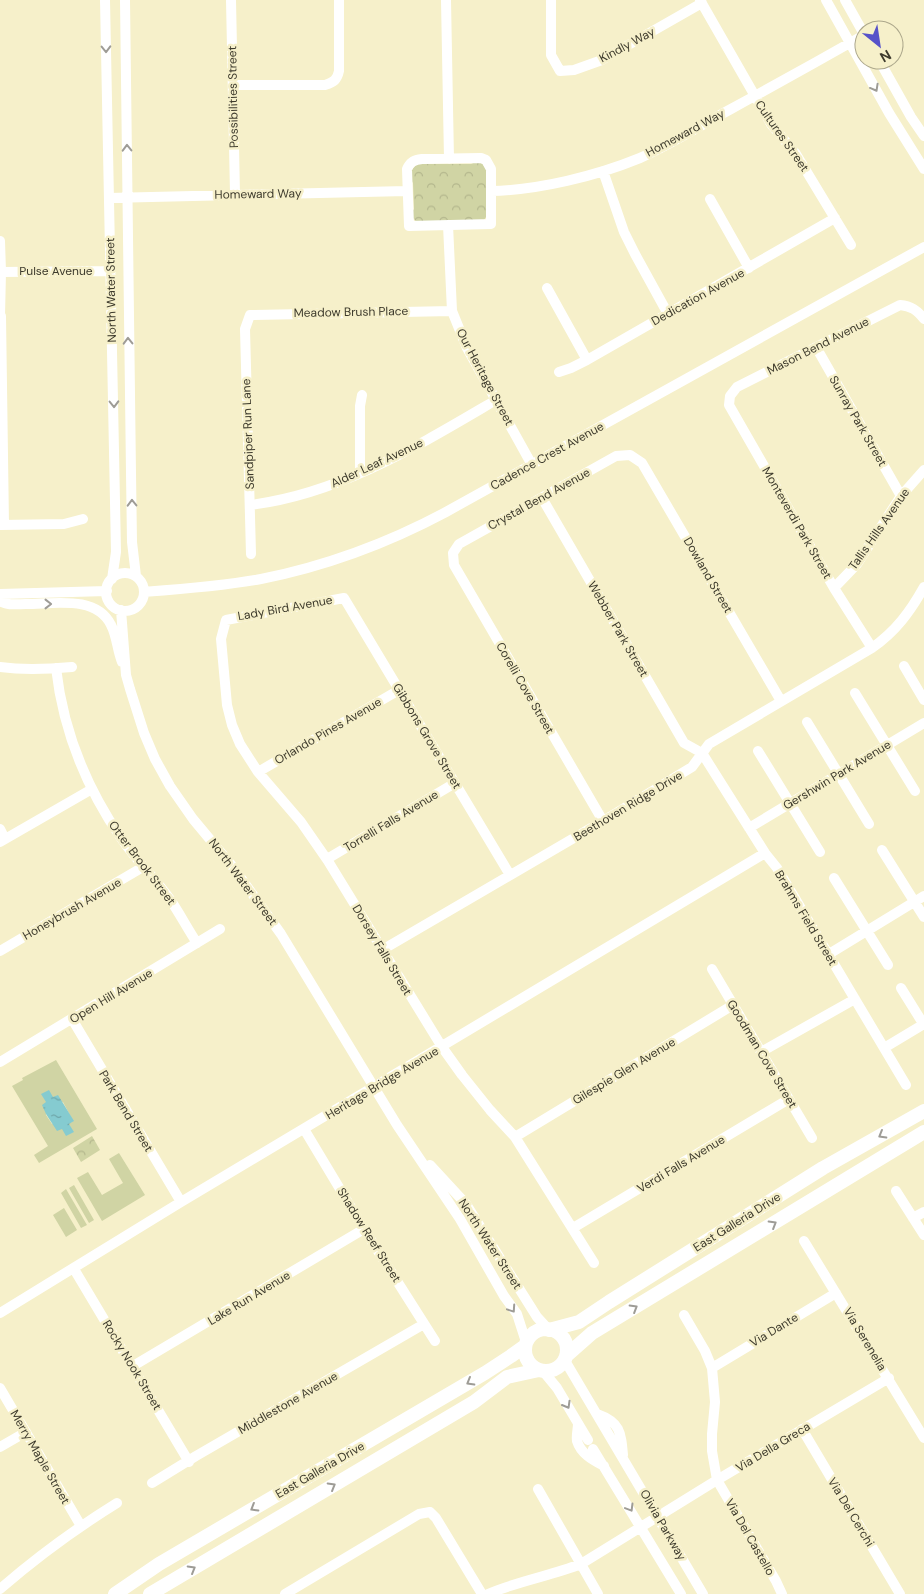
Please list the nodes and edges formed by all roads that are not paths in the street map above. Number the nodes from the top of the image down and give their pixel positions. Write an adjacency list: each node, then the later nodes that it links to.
1 (104, 0): 24 (street, North Water Street, one-way to 24)
2 (125, 0): 23 (street, North Water Street, one-way to 2)
3 (231, 0): 14 (street, Possibilities Street)
4 (339, 0): 14 (street)
5 (446, 0): 17 (street)
6 (551, 0): 9 (street, Kindly Way)
7 (826, 0): 12 (street)
8 (845, 0): 10 (street)
9 (701, 2): 15 (street, Cultures Street)
10 (856, 20)
11 (854, 40): 12 (street, Homeward Way)
12 (850, 43): 15 (street, Homeward Way); 18 (street, one-way to 18)
13 (885, 70): 16 (street)
14 (233, 85): 22 (street, Possibilities Street)
15 (754, 96): 19 (street, Homeward Way); 26 (street, Cultures Street)
16 (924, 136)
17 (449, 159): 20 (street); 21 (street)
18 (924, 169)
19 (603, 170): 21 (street, Homeward Way); 36 (street)
20 (407, 191): 22 (street, Homeward Way); 27 (street)
21 (491, 191): 27 (street)
22 (235, 194): 23 (street, Homeward Way)
23 (128, 197): 24 (street, Homeward Way); 57 (street, North Water Street, one-way to 23)
24 (109, 198): 32 (street, North Water Street)
25 (710, 199): 31 (street)
26 (835, 218): 29 (street, Cultures Street); 31 (street, Dedication Avenue)
27 (448, 225): 35 (street, Our Heritage Street)
28 (0, 241): 33 (street, Pulse Avenue)
29 (851, 245)
30 (924, 247): 47 (street, Cadence Crest Avenue)
31 (750, 268): 36 (street, Dedication Avenue)
32 (111, 271): 33 (street, Pulse Avenue); 58 (street, North Water Street, one-way to 58)
33 (1, 272): 38 (street, Pulse Avenue)
34 (547, 288): 41 (street)
35 (452, 311): 37 (street, Meadow Brush Place); 45 (street, Our Heritage Street)
36 (668, 314): 41 (street, Dedication Avenue)
37 (250, 315): 52 (street, Sandpiper Run Lane)
38 (0, 316): 54 (street, Pulse Avenue)
39 (924, 320): 40 (street, Mason Bend Avenue)
40 (816, 347): 44 (street, Mason Bend Avenue); 50 (street, Sunray Park Street)
41 (587, 360): 42 (street, Dedication Avenue)
42 (559, 372)
43 (362, 396): 49 (street)
44 (730, 396): 60 (street, Monteverdi Park Street)
45 (496, 400): 47 (street, Our Heritage Street); 49 (street, Alder Leaf Avenue)
46 (630, 455): 51 (street, Crystal Bend Avenue); 77 (street, Dowland Street)
47 (532, 465): 62 (street, Cadence Crest Avenue)
48 (924, 470): 50 (street, Tallis Hills Avenue)
49 (360, 473): 52 (street, Alder Leaf Avenue)
50 (901, 496): 60 (street, Tallis Hills Avenue)
51 (542, 498): 55 (street, Crystal Bend Avenue); 82 (street, Webber Park Street)
52 (250, 505): 56 (street, Sandpiper Run Lane)
53 (83, 519): 54 (street)
54 (2, 525)
55 (453, 553): 89 (street, Corelli Cove Street)
56 (251, 554)
57 (136, 576): 58 (street); 62 (street)
58 (112, 579): 61 (street)
59 (924, 587): 68 (street, Beethoven Ridge Drive)
60 (834, 588): 68 (street, Monteverdi Park Street)
61 (107, 591): 63 (street); 66 (street)
62 (144, 592): 66 (street)
63 (0, 594)
64 (344, 598): 67 (street, Lady Bird Avenue); 74 (street, Gibbons Grove Street)
65 (0, 601): 73 (street, one-way to 73)
66 (121, 610): 73 (street, North Water Street)
67 (226, 620): 83 (street, Dorsey Falls Street)
68 (872, 648): 77 (street, Beethoven Ridge Drive)
69 (0, 666): 72 (street)
70 (904, 666): 76 (street)
71 (72, 667): 72 (street)
72 (56, 668): 86 (street, Otter Brook Street)
73 (126, 675): 128 (street, North Water Street)
74 (399, 690): 83 (street, Orlando Pines Avenue); 85 (street, Gibbons Grove Street)
75 (855, 693): 80 (street)
76 (924, 700)
77 (781, 701): 82 (street, Beethoven Ridge Drive)
78 (807, 722): 84 (street)
79 (924, 723): 80 (street, Gershwin Park Avenue)
80 (887, 745): 84 (street, Gershwin Park Avenue); 87 (street)
81 (758, 752): 88 (street)
82 (702, 753): 89 (street, Beethoven Ridge Drive); 91 (street, Brahms Field Street)
83 (258, 772): 97 (street, Dorsey Falls Street)
84 (838, 774): 88 (street, Gershwin Park Avenue); 90 (street)
85 (455, 783): 97 (street, Torrelli Falls Avenue); 99 (street, Gibbons Grove Street)
86 (92, 789): 93 (street); 98 (street, Otter Brook Street)
87 (915, 791)
88 (790, 803): 91 (street, Gershwin Park Avenue); 95 (street)
89 (603, 821): 99 (street, Beethoven Ridge Drive)
90 (869, 824)
91 (749, 828): 96 (street, Brahms Field Street)
92 (0, 830): 93 (street)
93 (3, 841)
94 (882, 850): 102 (street)
95 (820, 852)
96 (765, 854): 109 (street, Brahms Field Street); 117 (street, Heritage Bridge Avenue)
97 (327, 859): 107 (street, Dorsey Falls Street)
98 (143, 867): 106 (street, Otter Brook Street); 108 (street, Honeybrush Avenue)
99 (510, 875): 107 (street, Beethoven Ridge Drive)
100 (834, 878): 105 (street)
101 (924, 896): 102 (street)
102 (915, 902): 103 (street); 105 (street)
103 (924, 917)
104 (220, 928): 106 (street, Open Hill Avenue)
105 (867, 931): 109 (street); 110 (street)
106 (197, 943): 115 (street, Open Hill Avenue)
107 (382, 950): 117 (street, Dorsey Falls Street)
108 (0, 951)
109 (829, 954): 113 (street, Brahms Field Street)
110 (888, 965)
111 (712, 969): 114 (street, Goodman Cove Street)
112 (901, 988): 116 (street)
113 (855, 998): 118 (street, Brahms Field Street); 119 (street)
114 (733, 1004): 119 (street, Goodman Cove Street); 126 (street, Gilespie Glen Avenue)
115 (72, 1019): 120 (street, Open Hill Avenue); 130 (street, Park Bend Street)
116 (924, 1024): 118 (street)
117 (442, 1047): 124 (street, Heritage Bridge Avenue); 126 (street, Dorsey Falls Street)
118 (884, 1048): 121 (street, Brahms Field Street)
119 (761, 1052): 122 (street, Goodman Cove Street)
120 (0, 1062)
121 (906, 1085)
122 (789, 1099): 127 (street, Goodman Cove Street); 133 (street, Verdi Falls Avenue)
123 (924, 1110): 143 (main road, East Galleria Drive, one-way to 143)
124 (304, 1129): 130 (street, Heritage Bridge Avenue); 134 (street, Shadow Reef Street)
125 (924, 1132): 146 (main road, East Galleria Drive, one-way to 125)
126 (516, 1137): 133 (street, Dorsey Falls Street)
127 (812, 1138)
128 (408, 1140): 143 (street, North Water Street); 145 (street, North Water Street, one-way to 145)
129 (896, 1191): 132 (street)
130 (181, 1202): 138 (street, Heritage Bridge Avenue)
131 (924, 1212): 132 (street)
132 (913, 1218): 135 (street)
133 (573, 1228): 137 (street, Dorsey Falls Street)
134 (364, 1229): 142 (street, Shadow Reef Street); 147 (street, Lake Run Avenue)
135 (924, 1235)
136 (804, 1241): 139 (street, Via Serenelia)
137 (594, 1263)
138 (74, 1269): 140 (street, Heritage Bridge Avenue); 147 (street, Rocky Nook Street)
139 (836, 1293): 148 (street, Via Dante); 150 (street, Via Serenelia)
140 (0, 1313)
141 (684, 1314): 148 (street)
142 (424, 1324): 144 (street, Shadow Reef Street); 157 (street, Middlestone Avenue)
143 (549, 1330): 145 (main road); 146 (main road)
144 (435, 1340)
145 (526, 1344): 149 (main road); 168 (main road, East Galleria Drive, one-way to 168)
146 (565, 1358): 149 (main road); 163 (street, Olivia Parkway)
147 (133, 1366): 157 (street, Rocky Nook Street)
148 (712, 1368): 159 (street)
149 (541, 1371): 152 (street, Olivia Parkway, one-way to 152); 169 (main road, East Galleria Drive, one-way to 149)
150 (889, 1378): 153 (street, Via Della Greca); 155 (street, Via Serenelia)
151 (0, 1388): 154 (street, Merry Maple Street)
152 (578, 1424): 158 (street, Olivia Parkway); 158 (street, Olivia Parkway)
153 (802, 1430): 159 (street, Via Della Greca); 177 (street, Via Del Cerchi)
154 (26, 1432): 156 (street); 164 (street, Merry Maple Street)
155 (924, 1438)
156 (0, 1447)
157 (189, 1462): 160 (street, Middlestone Avenue)
158 (604, 1467): 165 (street, Olivia Parkway, one-way to 165)
159 (717, 1480): 163 (street, Via Della Greca); 176 (street, Via Del Castello)
160 (152, 1483)
161 (538, 1489): 166 (street)
162 (117, 1503): 164 (street)
163 (658, 1516): 165 (street, Via Della Greca); 175 (street, Olivia Parkway)
164 (80, 1526): 167 (street)
165 (641, 1527): 166 (street, Via Della Greca); 174 (street, Olivia Parkway)
166 (581, 1564): 172 (street, Via Della Greca); 173 (street)
167 (0, 1589)
168 (115, 1594)
169 (150, 1594)
170 (285, 1594): 171 (street)
171 (482, 1594)
172 (488, 1594)
173 (598, 1594)
174 (681, 1594)
175 (704, 1594)
176 (782, 1594)
177 (900, 1594)

